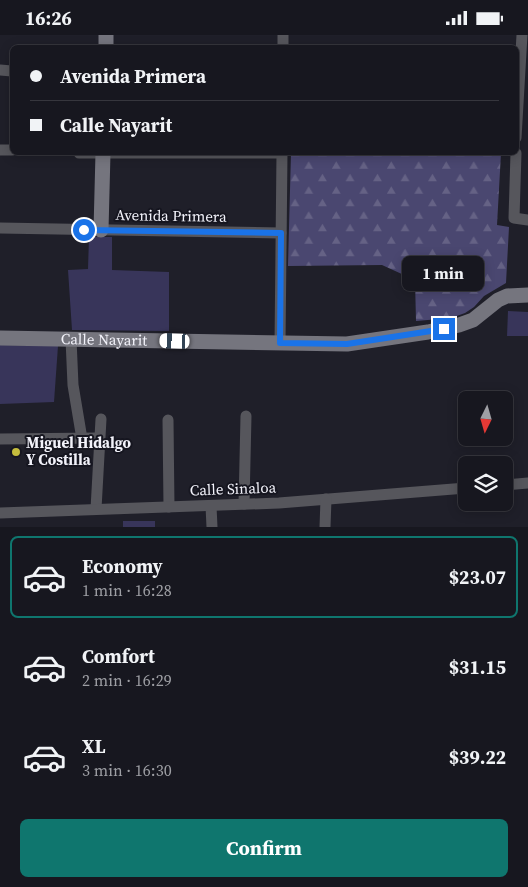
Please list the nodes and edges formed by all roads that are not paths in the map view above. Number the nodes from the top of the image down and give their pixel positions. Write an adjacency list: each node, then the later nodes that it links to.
1 (522, 35): 2 (street)
2 (519, 61)
3 (103, 155): 8 (street)
4 (282, 155): 9 (street)
5 (516, 155): 6 (street)
6 (528, 220)
7 (0, 228): 8 (street, Avenida Primera)
8 (101, 231): 9 (street, Avenida Primera)
9 (281, 233): 13 (street)
10 (528, 295): 13 (street, Calle Nayarit)
11 (0, 337): 12 (street, Calle Nayarit)
12 (71, 339): 13 (street, Calle Nayarit); 18 (street)
13 (280, 343)
14 (246, 416): 24 (street)
15 (101, 419): 19 (street)
16 (168, 421): 26 (street)
17 (0, 439): 18 (street)
18 (82, 439): 19 (street)
19 (99, 439): 27 (street)
20 (528, 483): 21 (street)
21 (513, 484)
22 (458, 489): 23 (street, Calle Sinaloa)
23 (326, 499): 24 (street, Calle Sinaloa); 30 (street)
24 (244, 504): 25 (street, Calle Sinaloa)
25 (211, 506): 26 (street, Calle Sinaloa); 29 (street)
26 (169, 507): 27 (street, Calle Sinaloa)
27 (96, 509): 28 (street, Calle Sinaloa)
28 (0, 513)
29 (212, 527)
30 (325, 527)

